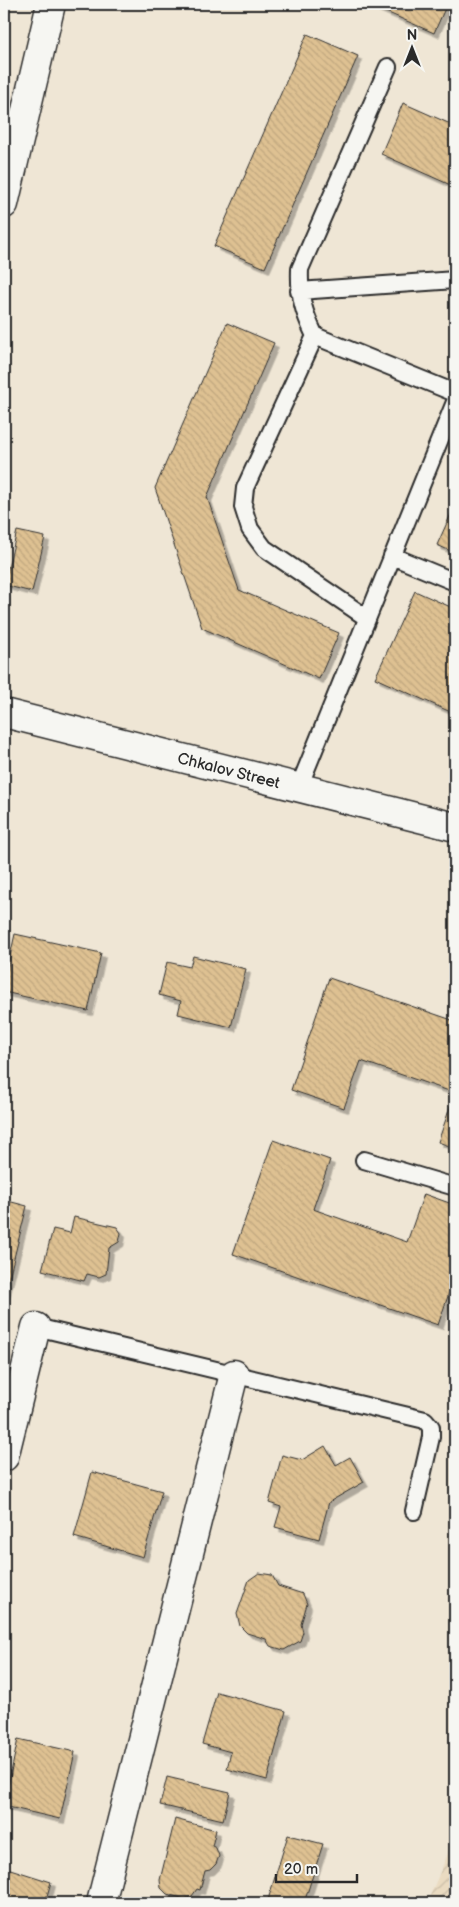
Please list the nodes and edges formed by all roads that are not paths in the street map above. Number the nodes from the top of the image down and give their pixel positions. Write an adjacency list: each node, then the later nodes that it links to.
1 (50, 4): 3 (street)
2 (388, 67): 5 (lane)
3 (4, 204)
4 (455, 280): 5 (lane)
5 (299, 291): 6 (lane)
6 (315, 336): 7 (lane); 11 (lane)
7 (455, 393)
8 (455, 402): 9 (lane)
9 (392, 556): 10 (lane); 11 (lane)
10 (455, 582)
11 (367, 618): 13 (lane)
12 (4, 713): 13 (street, Chkalov Street)
13 (298, 788): 14 (street, Chkalov Street)
14 (455, 827)
15 (364, 1160): 16 (lane)
16 (455, 1188)
17 (36, 1327): 18 (lane); 19 (street)
18 (234, 1374): 20 (lane); 21 (street)
19 (4, 1457)
20 (414, 1511)
21 (101, 1903)

